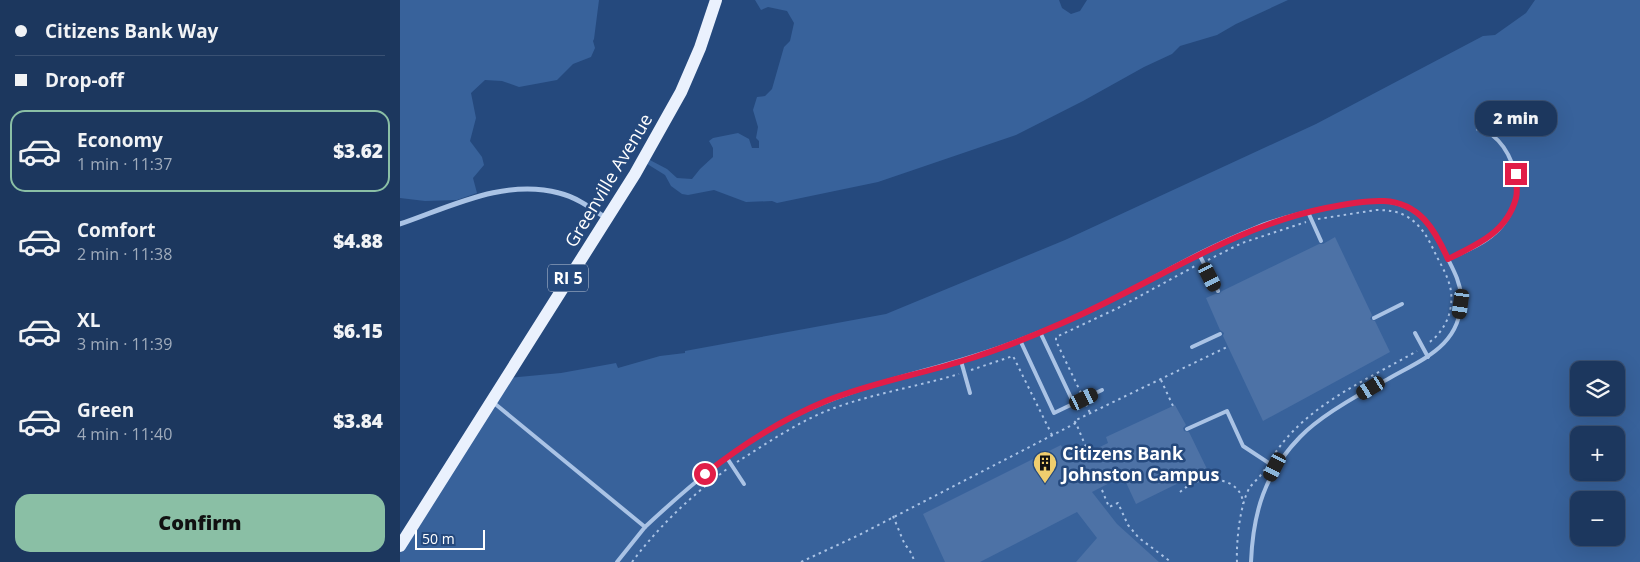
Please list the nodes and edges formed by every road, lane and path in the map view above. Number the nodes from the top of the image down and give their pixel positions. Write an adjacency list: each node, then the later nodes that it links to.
1 (716, 0): 4 (main road, Greenville Avenue / RI 5)
2 (1478, 129): 9 (lane)
3 (1308, 212): 5 (lane); 8 (lane); 9 (lane)
4 (606, 218): 6 (street); 28 (main road, Greenville Avenue / RI 5)
5 (1312, 220): 7 (lane); 10 (path); 20 (path)
6 (400, 224)
7 (1321, 241)
8 (1199, 254): 10 (lane); 14 (lane)
9 (1448, 259): 21 (lane)
10 (1203, 262): 11 (lane); 27 (path)
11 (1218, 291)
12 (1402, 304): 13 (lane)
13 (1374, 318)
14 (1040, 332): 17 (lane); 29 (lane)
15 (1415, 333): 20 (lane)
16 (1220, 334): 18 (lane)
17 (1020, 340): 22 (lane); 29 (lane)
18 (1192, 347)
19 (1227, 347): 24 (path)
20 (1423, 347): 21 (lane); 37 (path)
21 (1428, 357): 39 (lane)
22 (961, 361): 23 (lane); 36 (lane)
23 (964, 372): 26 (lane); 34 (path); 38 (path)
24 (1160, 380): 30 (path); 31 (path)
25 (1102, 390): 27 (lane)
26 (970, 393)
27 (1084, 399): 29 (lane); 31 (path)
28 (492, 401): 45 (lane); 46 (main road, Greenville Avenue / RI 5)
29 (1074, 404)
30 (1173, 406)
31 (1090, 413): 32 (path)
32 (1076, 423): 34 (path); 35 (path)
33 (1188, 429): 37 (lane)
34 (1052, 435): 44 (path)
35 (1088, 452)
36 (727, 458): 38 (lane); 45 (lane)
37 (1269, 463): 39 (lane); 43 (path)
38 (732, 466): 40 (lane); 48 (path)
39 (1275, 467): 53 (lane)
40 (744, 484)
41 (1102, 490): 51 (path)
42 (1180, 492): 43 (path)
43 (1244, 507): 52 (path)
44 (893, 516): 49 (path); 50 (path)
45 (645, 527): 47 (lane)
46 (400, 546)
47 (617, 562)
48 (632, 562)
49 (801, 562)
50 (916, 562)
51 (1171, 562)
52 (1237, 562)
53 (1251, 562)

